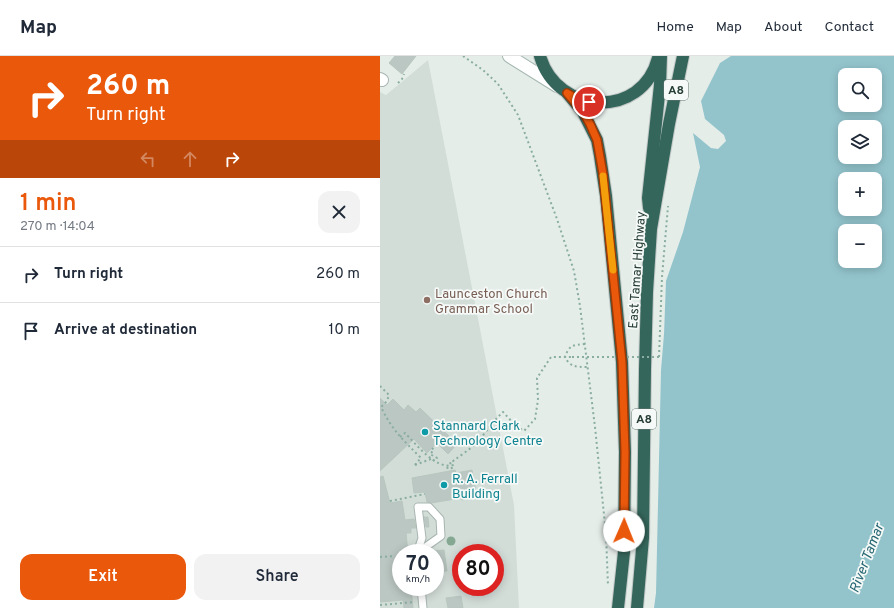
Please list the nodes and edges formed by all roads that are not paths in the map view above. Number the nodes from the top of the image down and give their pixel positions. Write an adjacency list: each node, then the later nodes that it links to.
1 (509, 56): 5 (main road)
2 (540, 56): 5 (highway, A8)
3 (660, 56): 5 (highway, A8); 6 (highway, A8)
4 (683, 56): 6 (highway, East Tamar Highway / A8)
5 (563, 90): 8 (highway, A8)
6 (651, 229): 9 (highway, East Tamar Highway / A8)
7 (417, 553): 7 (lane)
8 (618, 608)
9 (637, 608)

